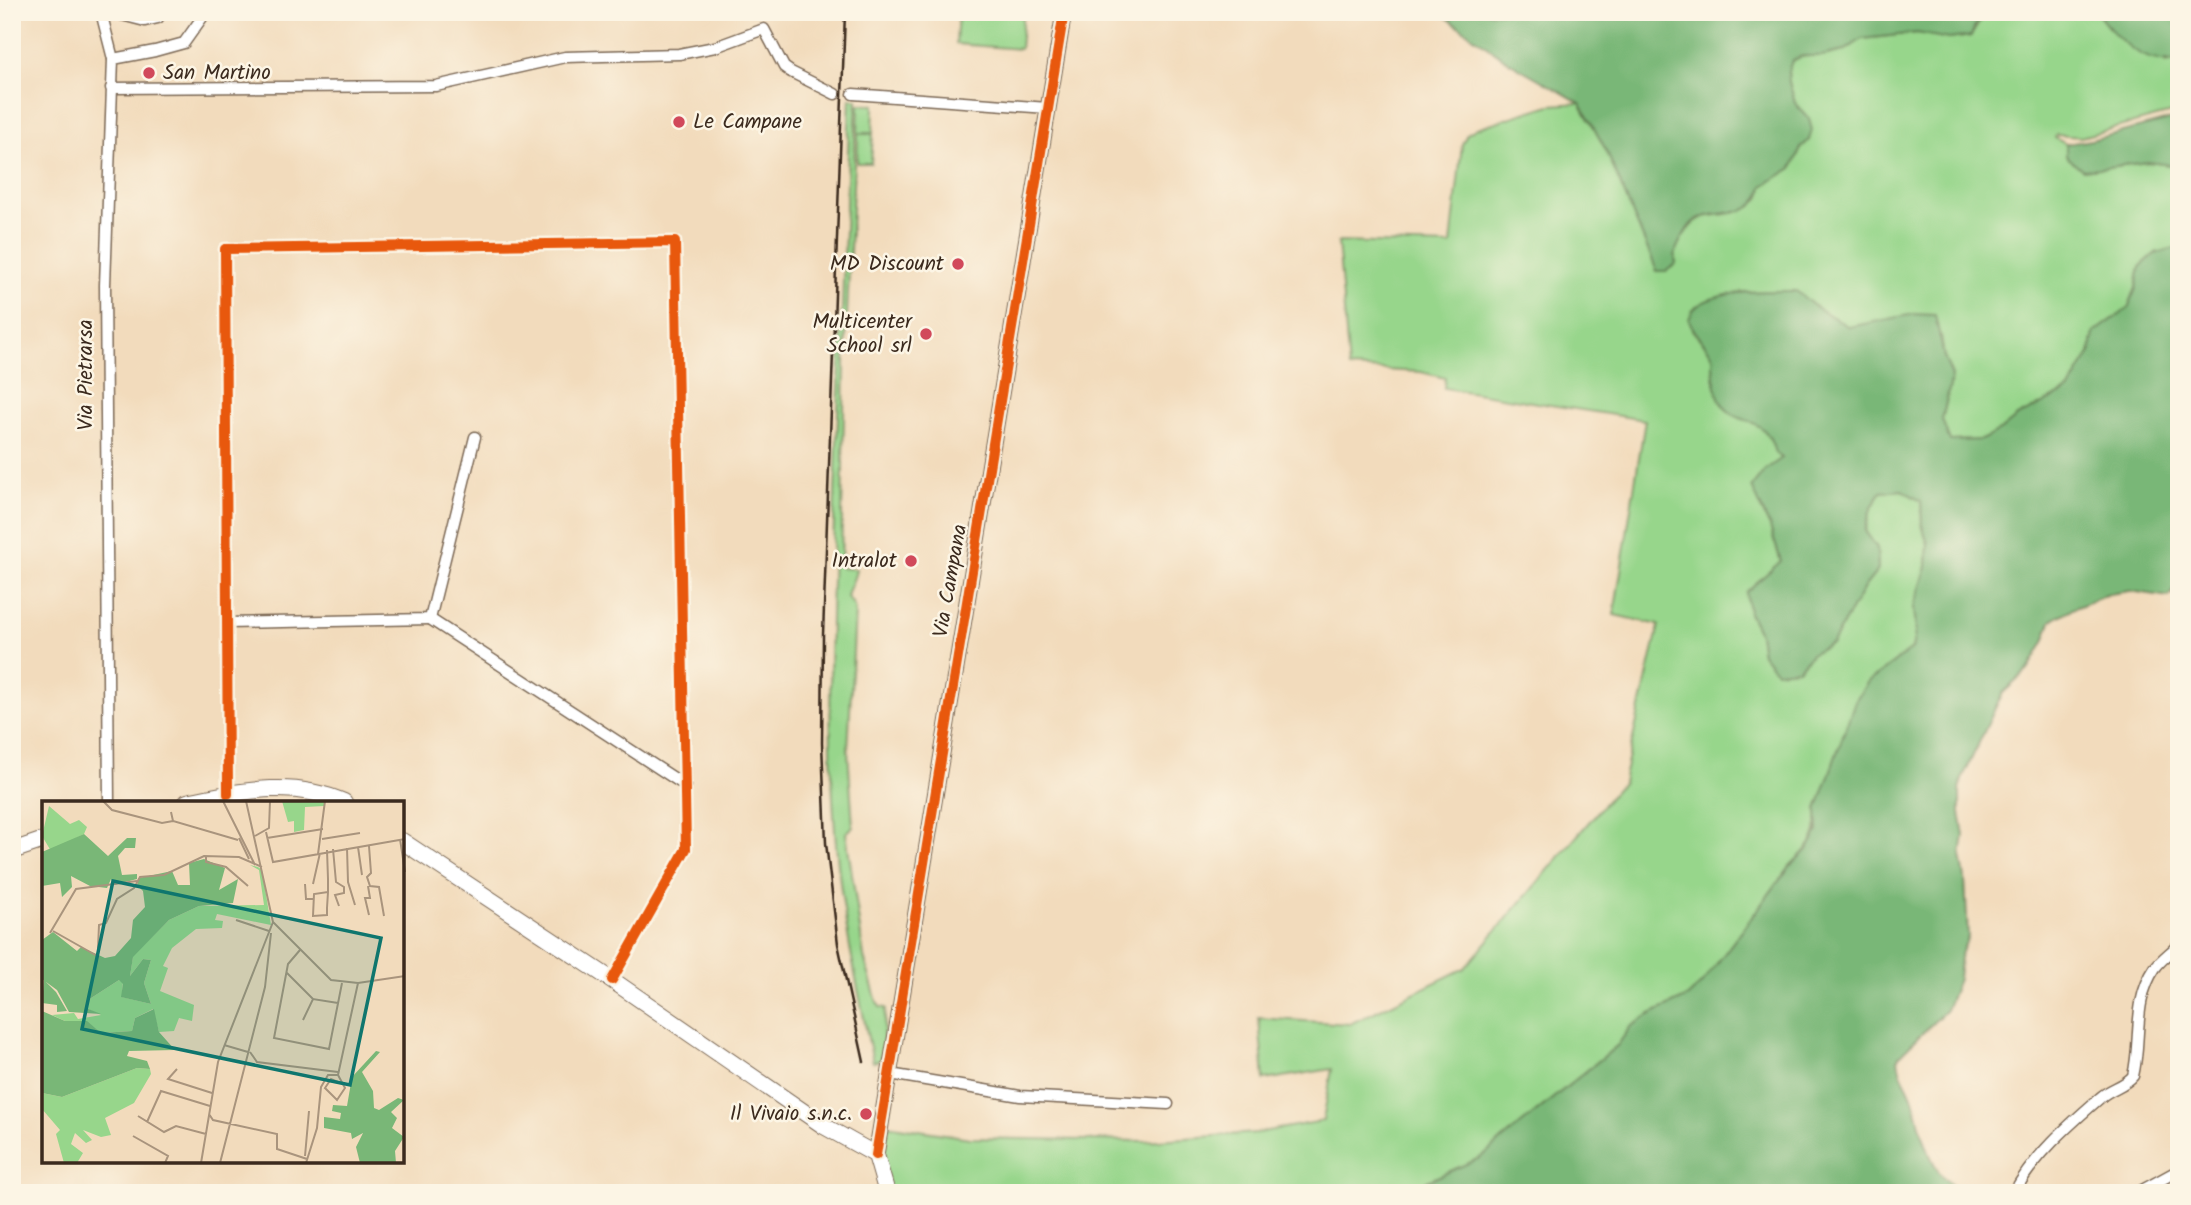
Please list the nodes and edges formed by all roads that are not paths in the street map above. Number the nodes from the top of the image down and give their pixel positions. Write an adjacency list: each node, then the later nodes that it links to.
1 (101, 12): 6 (street, Via Pietrarsa)
2 (110, 12): 3 (street)
3 (161, 12)
4 (206, 12): 6 (street)
5 (1064, 12): 10 (street, Via Campana)
6 (113, 59): 7 (street, Via Pietrarsa)
7 (111, 88): 8 (street); 16 (street, Via Pietrarsa)
8 (835, 93)
9 (853, 94): 10 (street)
10 (1048, 108): 24 (street, Via Campana)
11 (475, 438): 12 (street)
12 (430, 619): 13 (street); 14 (street)
13 (227, 623): 14 (street); 15 (street)
14 (686, 786): 23 (street)
15 (228, 794): 17 (main road); 18 (main road)
16 (109, 801)
17 (196, 801)
18 (339, 801)
19 (42, 841): 21 (main road)
20 (404, 842): 23 (main road)
21 (12, 851)
22 (2179, 944): 29 (street)
23 (612, 980): 26 (main road)
24 (890, 1074): 25 (street); 26 (street, Via Campana)
25 (1168, 1104)
26 (876, 1155): 28 (main road, Via Campana)
27 (2179, 1170): 30 (street)
28 (887, 1193)
29 (2014, 1193)
30 (2137, 1193)

